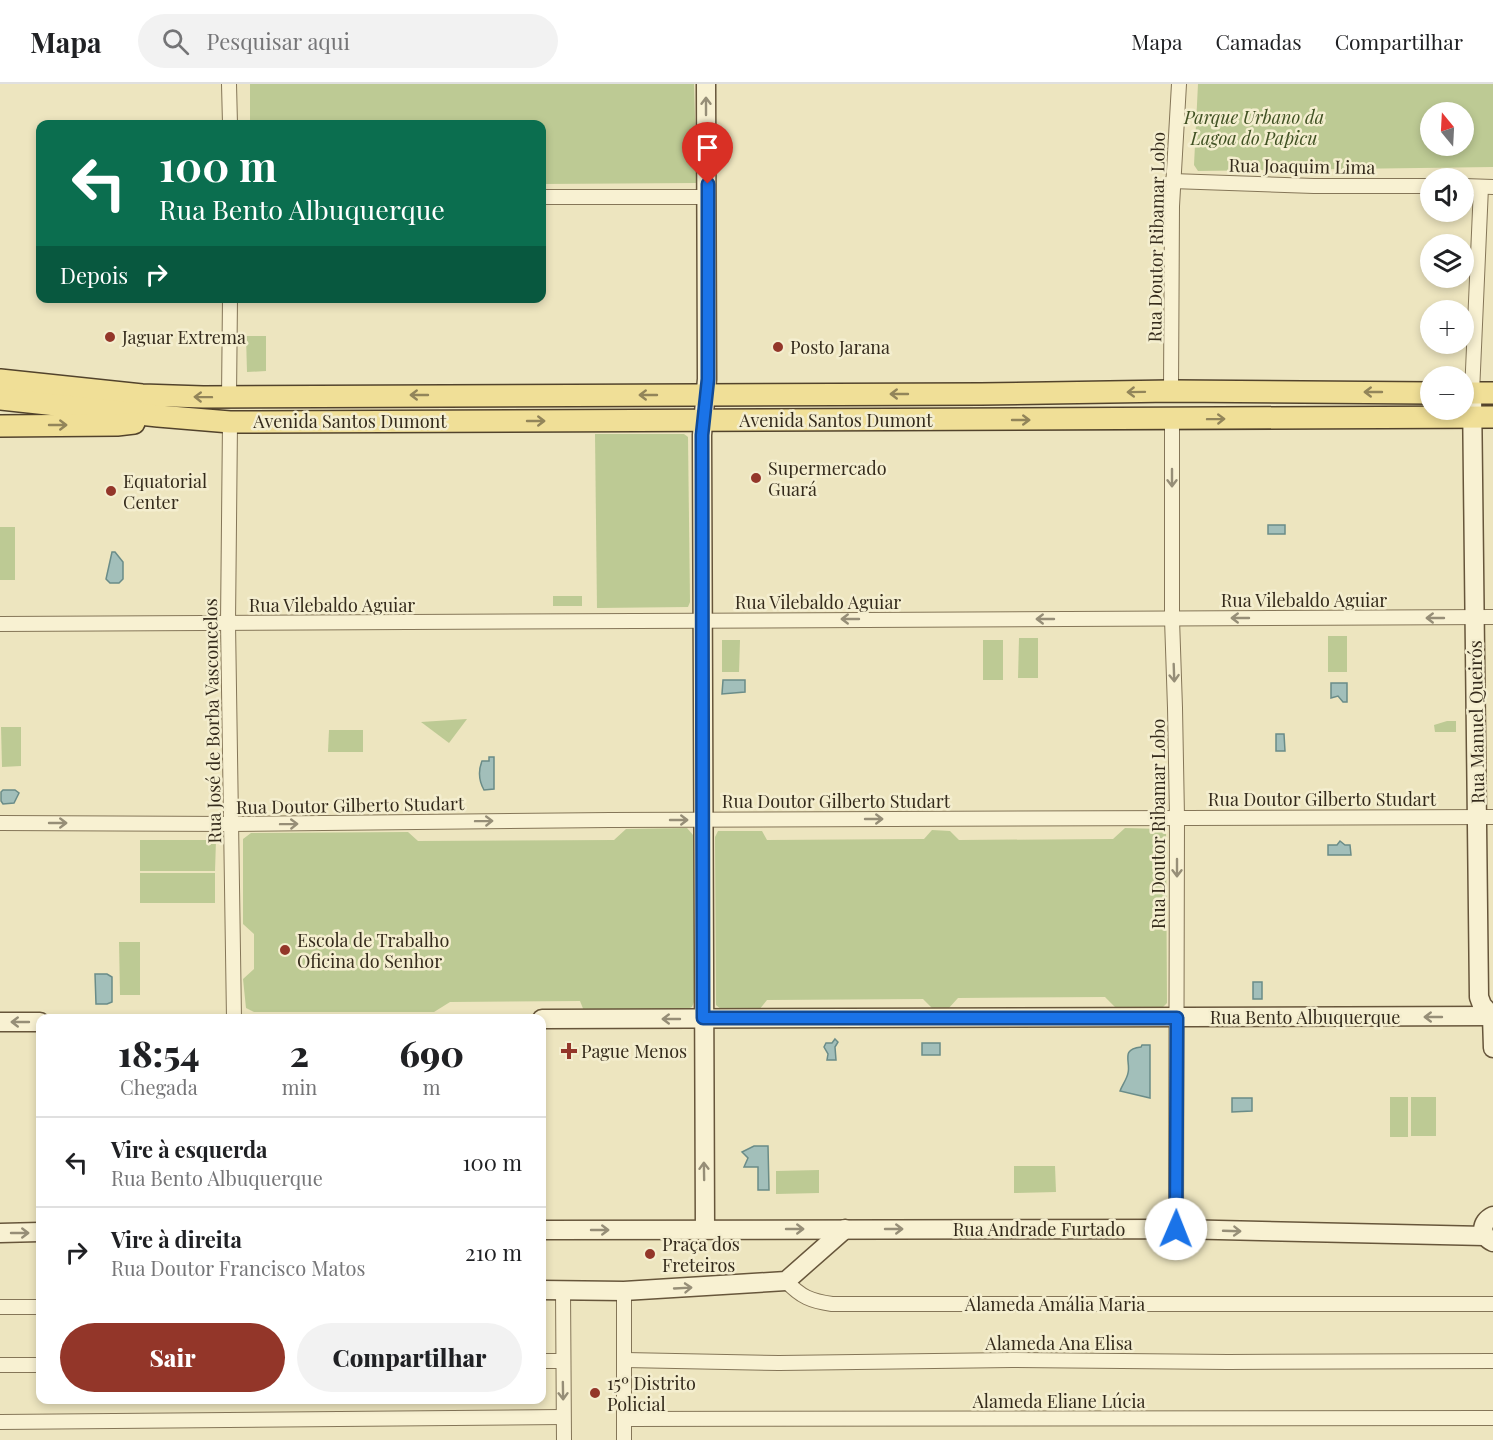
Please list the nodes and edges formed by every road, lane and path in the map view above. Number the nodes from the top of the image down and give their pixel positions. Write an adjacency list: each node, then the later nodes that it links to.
1 (229, 84): 4 (street)
2 (706, 84): 9 (street, one-way to 2)
3 (1179, 84): 5 (street, Rua Doutor Ribamar Lobo)
4 (230, 120)
5 (1172, 181): 6 (street, Rua Joaquim Lima); 12 (street, Rua Doutor Ribamar Lobo)
6 (1420, 186)
7 (1487, 187): 15 (street)
8 (546, 197): 9 (street)
9 (706, 197): 18 (street)
10 (230, 303): 19 (street)
11 (0, 380): 19 (main road, Avenida Santos Dumont, one-way to 11)
12 (1171, 391): 14 (main road, Avenida Santos Dumont, one-way to 12); 16 (main road, Avenida Santos Dumont, one-way to 16)
13 (942, 393): 16 (main road, Avenida Santos Dumont); 18 (main road, Avenida Santos Dumont, one-way to 18); 23 (main road)
14 (1420, 393)
15 (1476, 393): 22 (street, Rua Manuel Queirós)
16 (981, 394): 24 (main road)
17 (477, 395): 18 (main road, Avenida Santos Dumont, one-way to 17); 19 (main road, Avenida Santos Dumont, one-way to 19); 26 (main road)
18 (706, 395): 27 (street)
19 (229, 397)
20 (0, 399): 21 (main road, Avenida Santos Dumont)
21 (158, 417): 28 (main road, Avenida Santos Dumont); 29 (main road, one-way to 21)
22 (1483, 417): 25 (main road, Avenida Santos Dumont, one-way to 22); 30 (street, Rua Manuel Queirós)
23 (943, 420): 24 (main road, Avenida Santos Dumont); 27 (main road, Avenida Santos Dumont)
24 (980, 420): 25 (main road, Avenida Santos Dumont, one-way to 25)
25 (1172, 420): 31 (street, Rua Doutor Ribamar Lobo, one-way to 31)
26 (478, 421): 27 (main road, Avenida Santos Dumont, one-way to 27); 28 (main road, Avenida Santos Dumont)
27 (704, 421): 32 (street)
28 (230, 422): 33 (street, Rua José de Borba Vasconcelos)
29 (0, 426)
30 (1484, 617): 31 (street, Rua Vilebaldo Aguiar, one-way to 31); 36 (street, Rua Manuel Queirós)
31 (1172, 619): 32 (street, Rua Vilebaldo Aguiar, one-way to 32); 35 (street, Rua Doutor Ribamar Lobo, one-way to 35)
32 (703, 621): 33 (street, Rua Vilebaldo Aguiar); 37 (street)
33 (228, 623): 34 (street, Rua Vilebaldo Aguiar); 39 (street, Rua José de Borba Vasconcelos)
34 (0, 624)
35 (1177, 817): 36 (street, Rua Doutor Gilberto Studart); 37 (street, Rua Doutor Gilberto Studart, one-way to 35); 43 (street, Rua Doutor Ribamar Lobo, one-way to 43)
36 (1485, 817): 41 (street, Rua Manuel Queirós)
37 (703, 820): 39 (street, Rua Doutor Gilberto Studart, one-way to 37); 42 (street)
38 (0, 823): 39 (street, Rua Doutor Gilberto Studart, one-way to 39)
39 (231, 824): 40 (street, Rua José de Borba Vasconcelos)
40 (234, 1014)
41 (1492, 1017): 43 (street, Rua Bento Albuquerque, one-way to 43); 47 (street, Rua Manuel Queirós)
42 (703, 1018): 43 (street, Rua Bento Albuquerque); 44 (street, Rua Bento Albuquerque, one-way to 44); 49 (street, one-way to 42)
43 (1177, 1018): 51 (street, Rua Doutor Ribamar Lobo)
44 (546, 1020)
45 (0, 1022): 46 (street, one-way to 45)
46 (36, 1022)
47 (1493, 1048)
48 (1493, 1215): 55 (street)
49 (705, 1229): 50 (street, Rua Andrade Furtado, one-way to 50); 52 (street, Rua Andrade Furtado, one-way to 49)
50 (845, 1229): 51 (street, Rua Andrade Furtado, one-way to 51); 56 (street)
51 (1176, 1229): 55 (street, Rua Andrade Furtado, one-way to 55)
52 (546, 1230)
53 (0, 1233): 54 (street, one-way to 54)
54 (36, 1233)
55 (1489, 1239)
56 (786, 1281): 59 (street, one-way to 56); 60 (street, Alameda Amália Maria)
57 (546, 1290): 58 (street)
58 (563, 1290): 59 (street); 65 (street)
59 (624, 1291): 63 (street)
60 (1493, 1304)
61 (0, 1307): 62 (street)
62 (36, 1307)
63 (625, 1360): 66 (street, Alameda Ana Elisa); 71 (street)
64 (546, 1361): 65 (street)
65 (562, 1361): 69 (street, one-way to 69)
66 (1493, 1361)
67 (0, 1365): 68 (street)
68 (36, 1365)
69 (563, 1417): 72 (street); 73 (street)
70 (1493, 1418): 71 (street, Alameda Eliane Lúcia)
71 (624, 1419): 74 (street)
72 (0, 1422)
73 (564, 1440)
74 (624, 1440)

